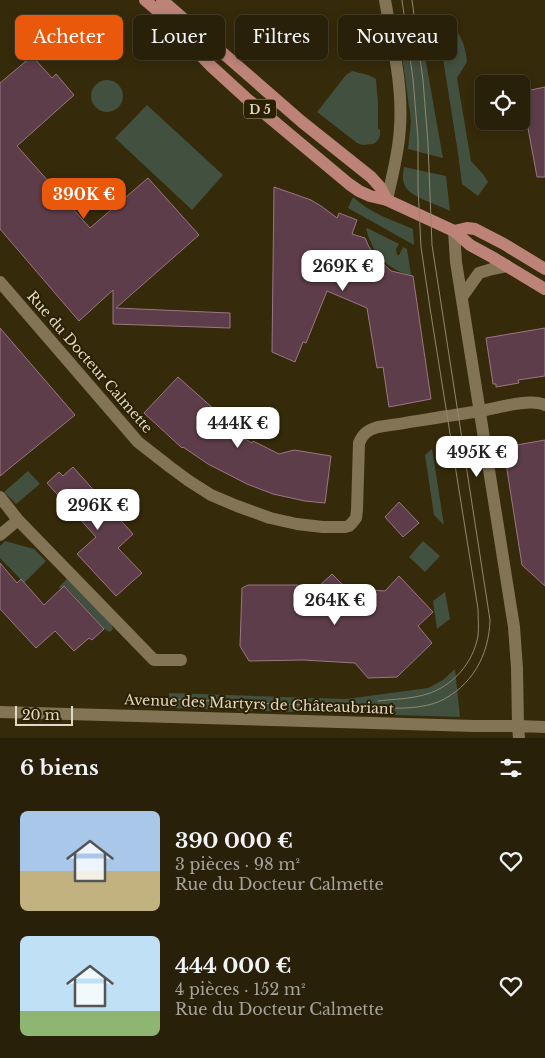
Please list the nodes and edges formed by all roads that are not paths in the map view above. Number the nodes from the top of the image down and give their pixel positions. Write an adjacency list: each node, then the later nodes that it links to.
1 (145, 0): 4 (main road, D 5)
2 (162, 0): 4 (main road, D 5)
3 (385, 0): 4 (street)
4 (387, 200): 5 (main road, D 5)
5 (454, 231): 6 (main road, D 5); 7 (main road, D 5); 10 (street)
6 (507, 266): 9 (main road, D 5); 10 (street)
7 (545, 268)
8 (0, 282): 12 (street, Rue du Docteur Calmette)
9 (545, 289)
10 (462, 297): 12 (street)
11 (545, 405): 12 (street)
12 (480, 411): 19 (street)
13 (0, 497): 14 (street)
14 (18, 520): 15 (street); 16 (street)
15 (0, 535)
16 (181, 660)
17 (0, 712): 19 (street, Avenue des Martyrs de Châteaubriant)
18 (545, 728): 19 (street, Avenue des Martyrs de Châteaubriant)
19 (518, 732)

